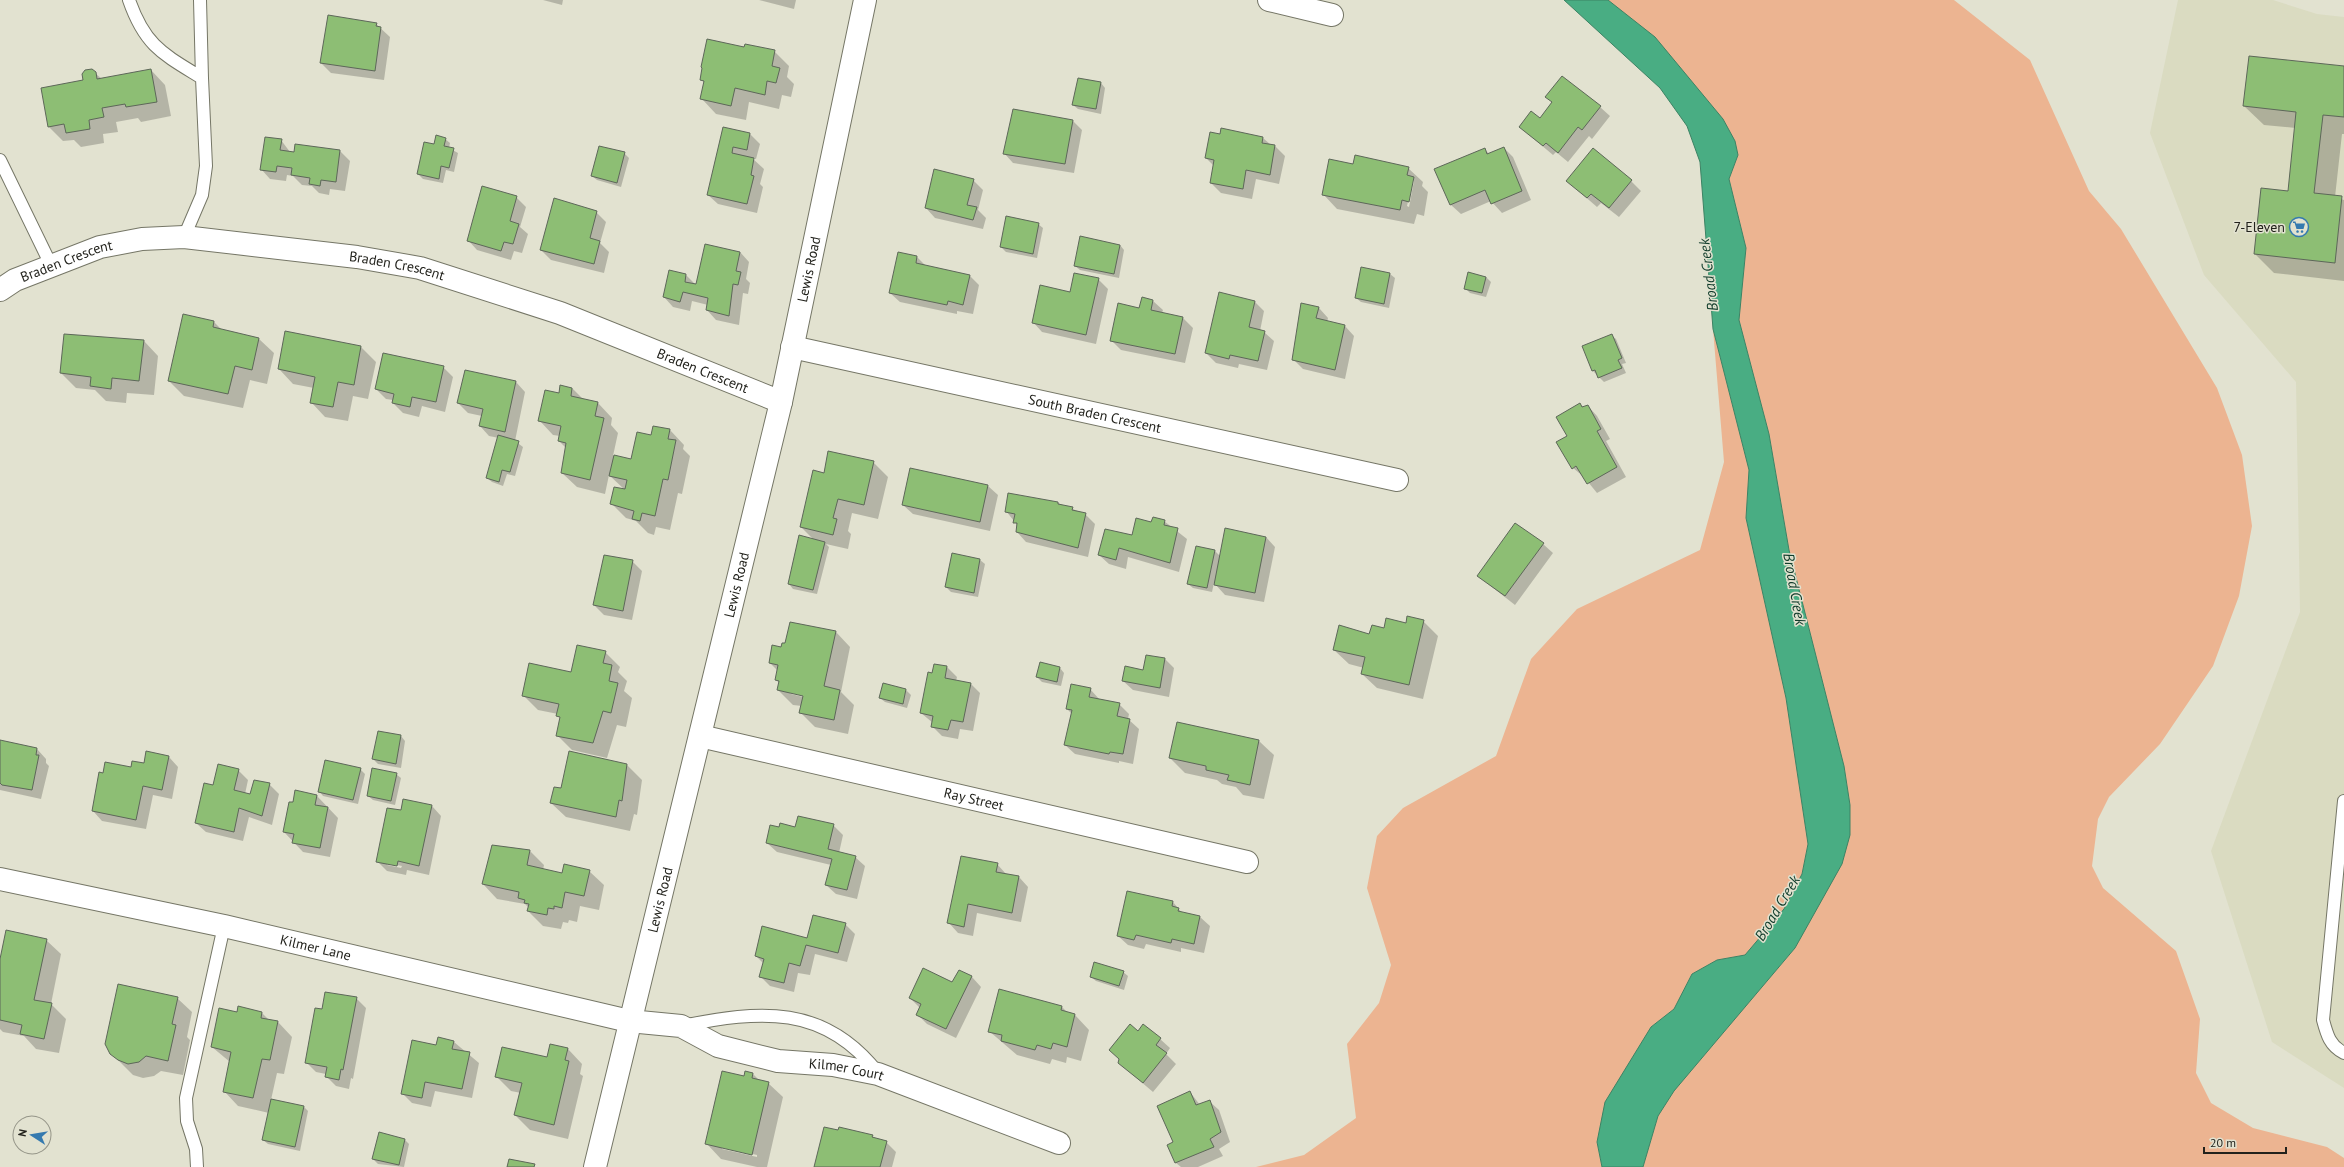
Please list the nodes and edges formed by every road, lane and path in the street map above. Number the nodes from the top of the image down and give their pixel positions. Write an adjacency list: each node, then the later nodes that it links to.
1 (130, 0): 6 (lane)
2 (200, 0): 6 (lane)
3 (865, 0): 11 (street, Lewis Road)
4 (1269, 0): 5 (street)
5 (1332, 16)
6 (202, 78): 8 (lane)
7 (0, 160): 9 (lane)
8 (184, 237): 9 (street, Braden Crescent); 12 (street, Braden Crescent)
9 (52, 265): 10 (street, Braden Crescent)
10 (0, 290)
11 (792, 347): 12 (street, Lewis Road); 13 (street, South Braden Crescent)
12 (780, 402): 14 (street, Lewis Road)
13 (1397, 480)
14 (700, 736): 16 (street, Ray Street); 19 (street, Lewis Road)
15 (2344, 801): 21 (lane)
16 (1247, 862)
17 (0, 879): 18 (street, Kilmer Lane)
18 (224, 926): 19 (street, Kilmer Lane); 24 (lane)
19 (629, 1021): 20 (street, Kilmer Court); 25 (street, Lewis Road)
20 (681, 1026): 22 (street, Kilmer Court); 22 (lane)
21 (2344, 1053)
22 (878, 1074): 23 (street, Kilmer Court)
23 (1059, 1143)
24 (197, 1167)
25 (595, 1167)

